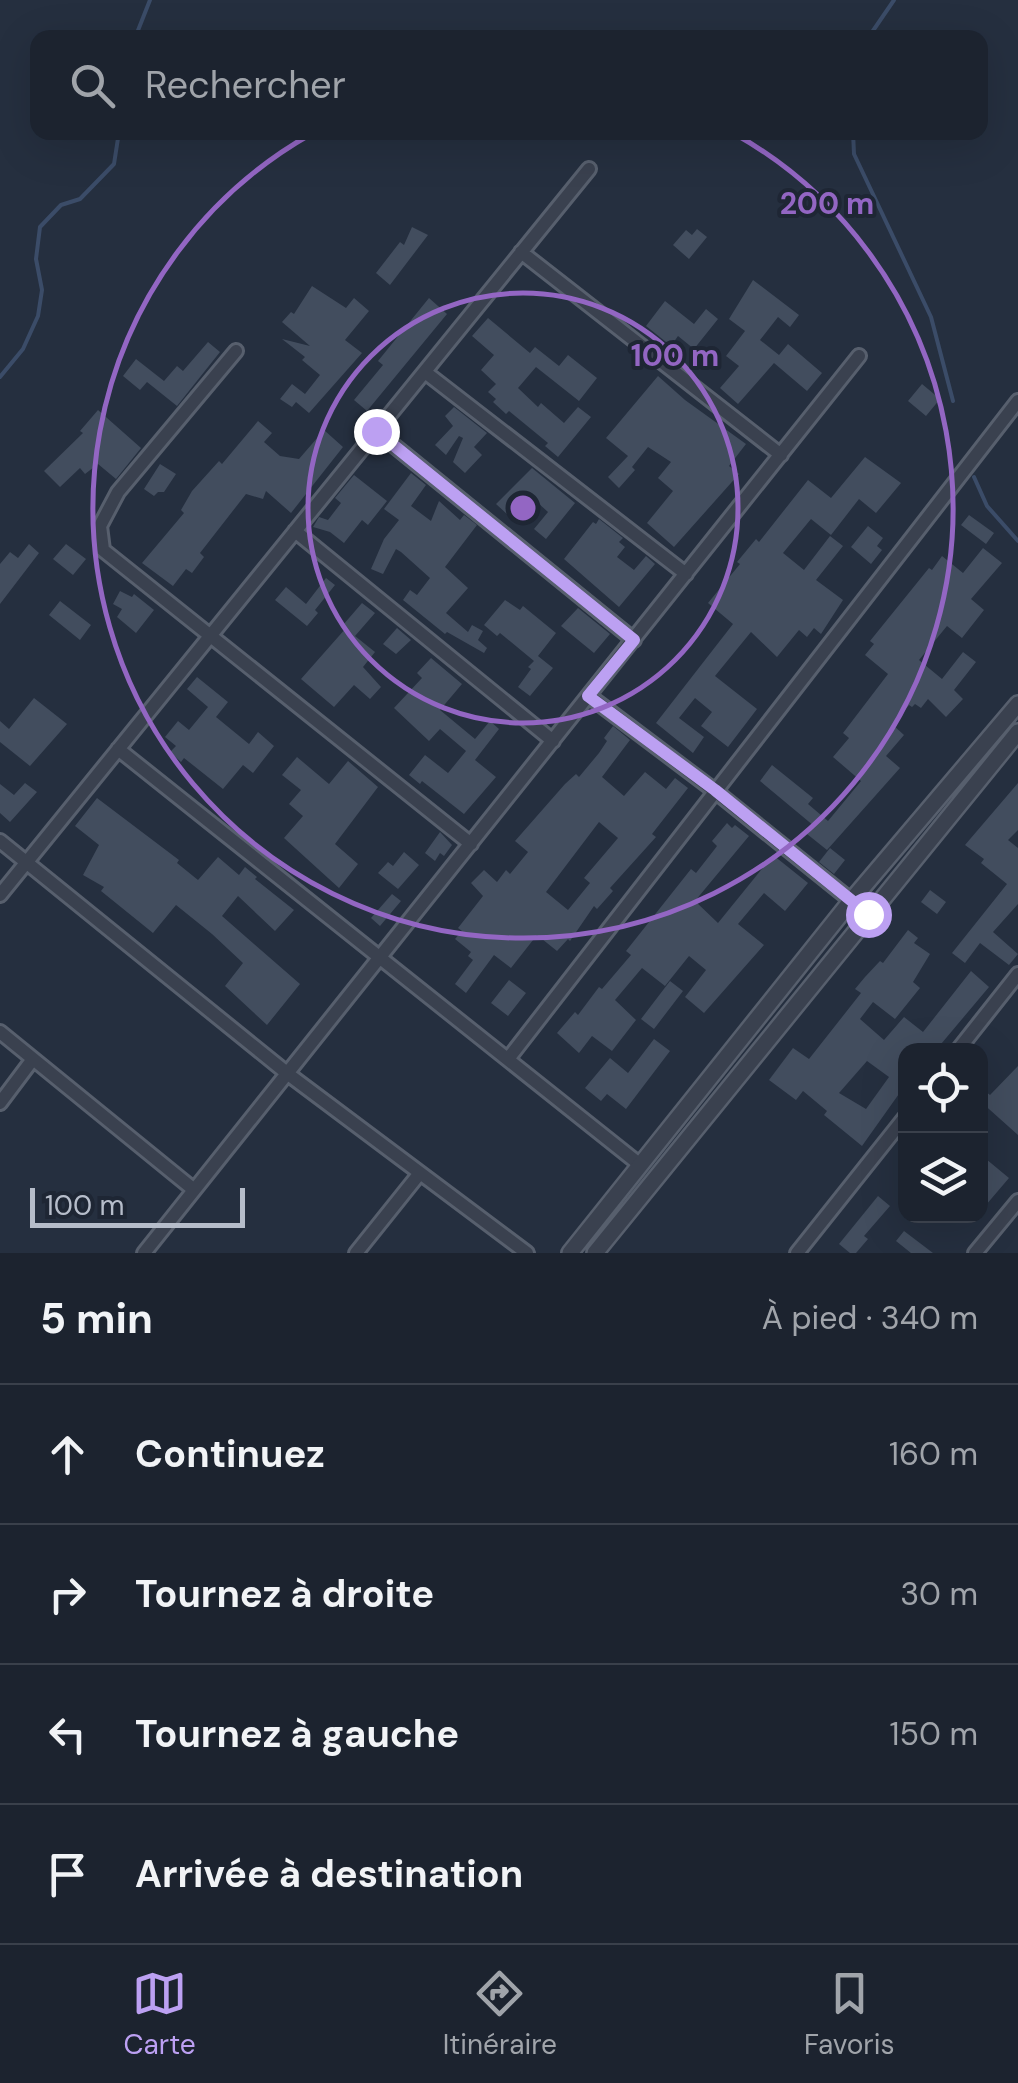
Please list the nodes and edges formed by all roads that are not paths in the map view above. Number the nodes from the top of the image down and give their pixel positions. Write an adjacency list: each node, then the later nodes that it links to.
1 (589, 169): 2 (street)
2 (522, 252): 5 (street); 8 (street)
3 (236, 351): 11 (street)
4 (859, 356): 8 (street)
5 (425, 372): 7 (street); 10 (street)
6 (1018, 402): 18 (street)
7 (376, 431): 9 (street); 12 (street)
8 (781, 454): 10 (street)
9 (295, 531): 11 (street); 16 (street)
10 (686, 574): 12 (street)
11 (210, 636): 17 (street); 20 (street)
12 (634, 640): 13 (street)
13 (588, 696): 16 (street); 18 (street)
14 (1018, 704): 23 (street)
15 (1018, 732): 24 (street)
16 (552, 741): 20 (street)
17 (118, 749): 21 (street); 25 (street)
18 (715, 790): 23 (street); 30 (street)
19 (0, 841): 21 (street)
20 (471, 844): 25 (street)
21 (26, 862): 22 (street); 31 (street)
22 (0, 894)
23 (851, 901): 24 (street); 34 (street)
24 (868, 914): 42 (street)
25 (380, 957): 30 (street); 31 (street)
26 (1018, 974): 28 (street)
27 (0, 1032): 29 (street)
28 (964, 1043)
29 (33, 1060): 32 (street); 36 (street)
30 (508, 1060): 34 (street)
31 (288, 1074): 35 (street); 36 (street)
32 (0, 1103)
33 (898, 1126): 43 (street)
34 (639, 1164): 41 (street)
35 (420, 1173): 39 (street); 40 (street)
36 (193, 1189): 38 (street)
37 (1018, 1200): 44 (street)
38 (144, 1253)
39 (356, 1253)
40 (527, 1253)
41 (570, 1253)
42 (595, 1253)
43 (797, 1253)
44 (975, 1253)

